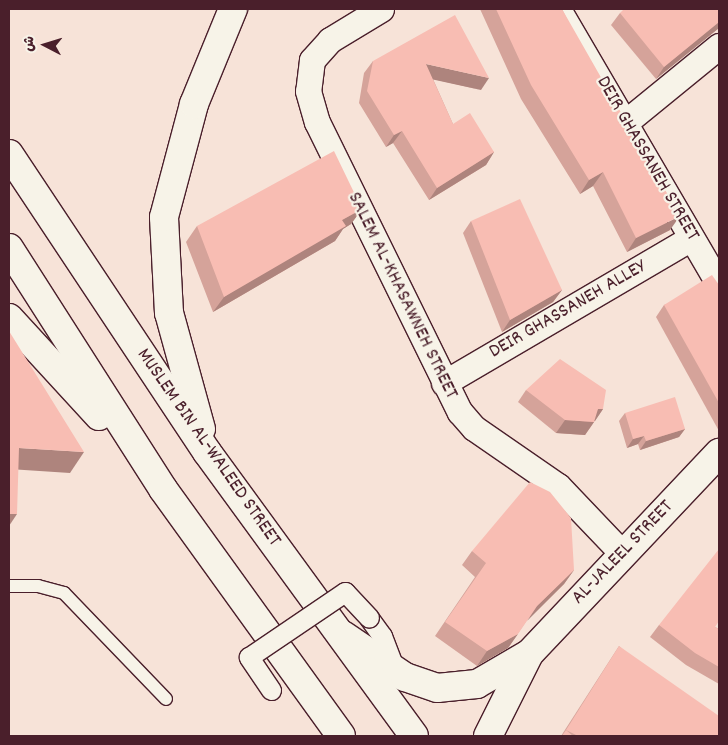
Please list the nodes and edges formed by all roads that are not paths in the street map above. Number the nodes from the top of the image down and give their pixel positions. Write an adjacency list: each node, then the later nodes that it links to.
1 (233, 9): 12 (main road)
2 (382, 9): 11 (street, SALEM AL-KHASAWNEH STREET)
3 (558, 9): 5 (street, DEIR GHASSANEH STREET)
4 (719, 46): 5 (street)
5 (628, 121): 7 (street, DEIR GHASSANEH STREET)
6 (9, 154): 12 (main road, MUSLEM BIN AL-WALEED STREET)
7 (692, 238): 9 (street, DEIR GHASSANEH STREET); 11 (street, DEIR GHASSANEH ALLEY)
8 (9, 248): 14 (main road)
9 (719, 285)
10 (9, 318): 14 (main road)
11 (444, 383): 15 (street, SALEM AL-KHASAWNEH STREET)
12 (207, 452): 17 (main road, MUSLEM BIN AL-WALEED STREET)
13 (719, 453): 15 (main road, AL-JALEEL STREET)
14 (163, 490): 22 (main road)
15 (621, 552): 18 (main road, AL-JALEEL STREET)
16 (9, 586): 21 (lane)
17 (343, 635): 19 (main road, AL-JALEEL STREET); 23 (main road, MUSLEM BIN AL-WALEED STREET)
18 (529, 654): 19 (main road, AL-JALEEL STREET); 24 (main road, AL-JALEEL STREET)
19 (395, 670): 20 (street, bridge)
20 (271, 690)
21 (166, 699)
22 (341, 736)
23 (414, 736)
24 (488, 736)

